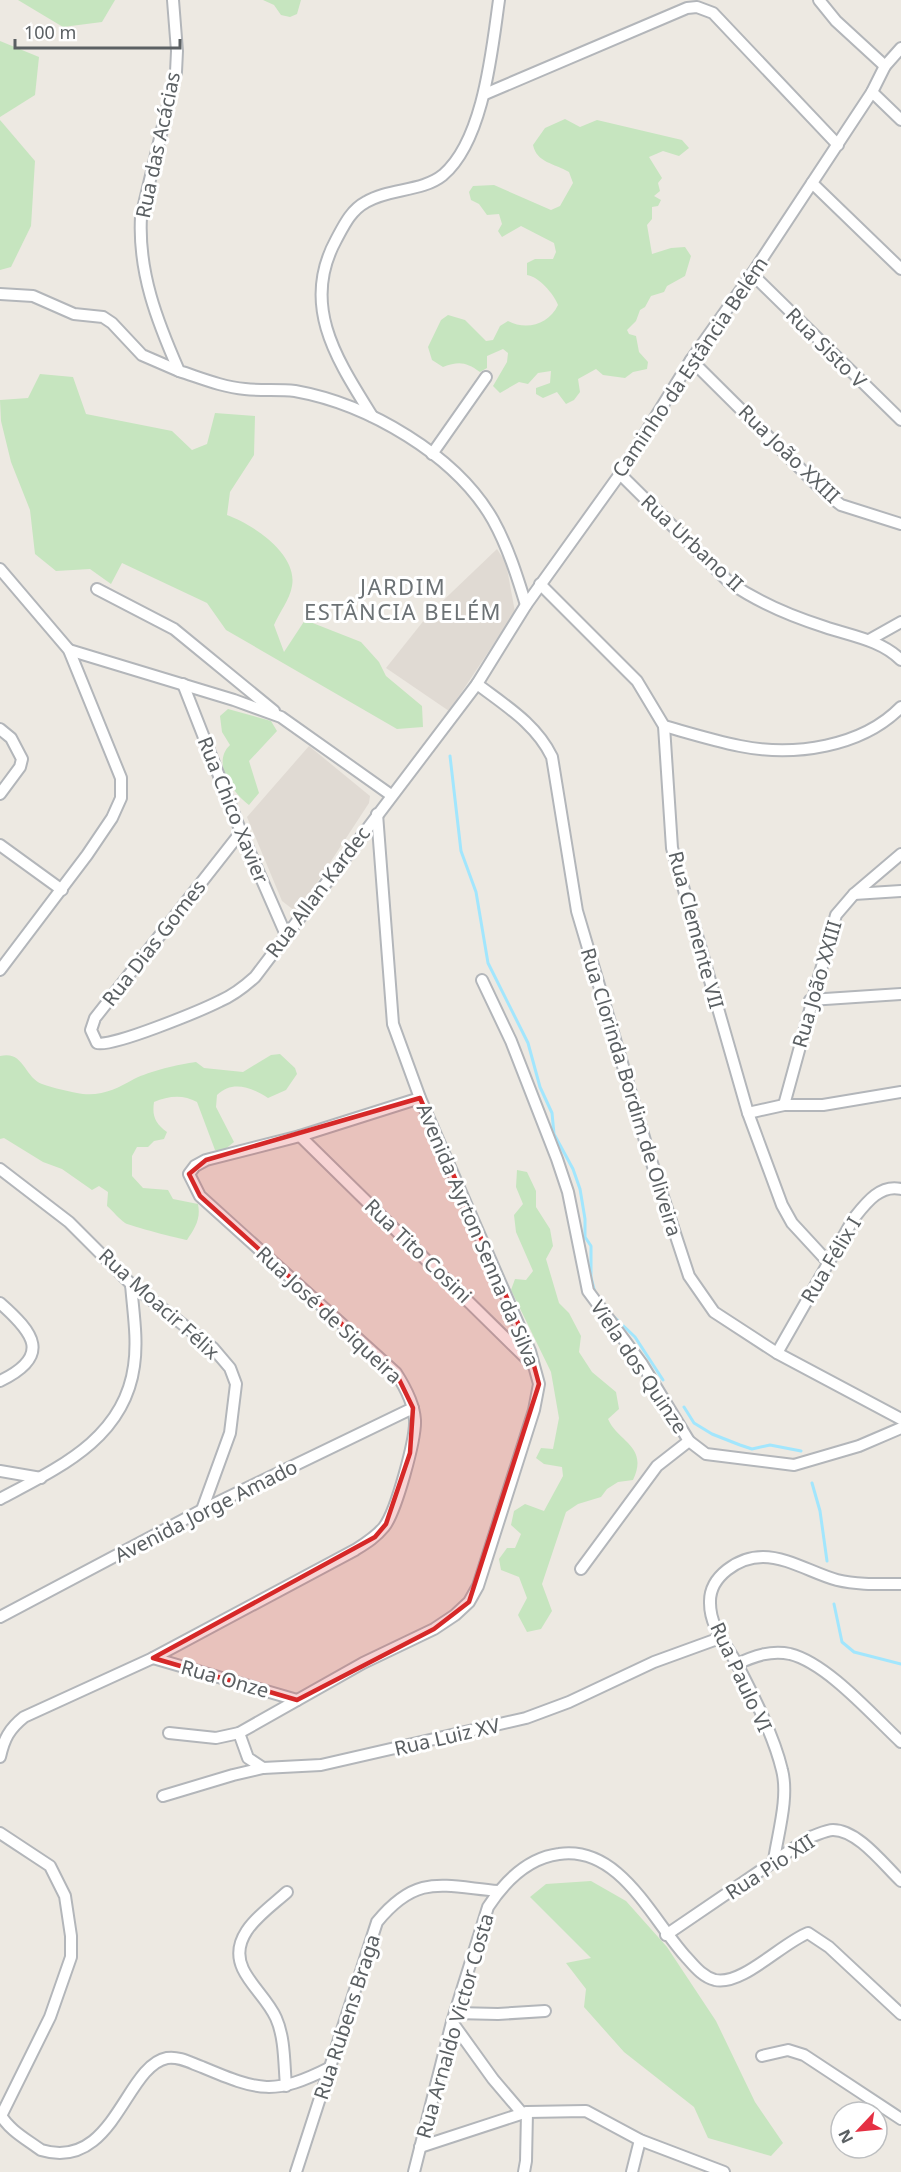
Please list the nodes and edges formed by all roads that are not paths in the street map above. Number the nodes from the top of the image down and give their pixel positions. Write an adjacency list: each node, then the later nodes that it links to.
1 (173, 0): 15 (street, Rua das Acácias)
2 (499, 0): 7 (street)
3 (819, 0): 5 (street)
4 (901, 48): 5 (street, Caminho da Estância Belém)
5 (885, 66): 6 (street, Caminho da Estância Belém)
6 (872, 92): 8 (street); 9 (street, Caminho da Estância Belém)
7 (485, 94): 9 (street); 17 (street)
8 (901, 120)
9 (838, 145): 10 (street, Caminho da Estância Belém)
10 (812, 183): 11 (street); 12 (street, Caminho da Estância Belém)
11 (901, 269)
12 (752, 274): 14 (street, Caminho da Estância Belém); 18 (street, Rua Sisto V)
13 (0, 294): 15 (street)
14 (691, 360): 20 (street, Caminho da Estância Belém); 21 (street, Rua João XXIII)
15 (179, 371): 17 (street)
16 (486, 377): 19 (street)
17 (372, 416): 19 (street)
18 (901, 420)
19 (432, 454): 25 (street)
20 (620, 474): 23 (street, Caminho da Estância Belém); 27 (street, Rua Urbano II)
21 (901, 524)
22 (0, 569): 28 (street)
23 (540, 584): 25 (street, Caminho da Estância Belém); 34 (street, Rua Clemente VII)
24 (97, 589): 33 (street)
25 (526, 605): 31 (street, Caminho da Estância Belém)
26 (901, 622): 27 (street)
27 (869, 640): 29 (street, Rua Urbano II)
28 (69, 650): 30 (street); 42 (street)
29 (901, 660)
30 (183, 684): 33 (street); 39 (street, Rua Chico Xavier)
31 (477, 684): 37 (street, Rua Allan Kardec); 61 (street, Rua Clorinda Bordim de Oliveira)
32 (901, 707): 34 (street)
33 (281, 717): 37 (street)
34 (664, 726): 54 (street, Rua Clemente VII)
35 (0, 729): 36 (street)
36 (0, 794)
37 (391, 795): 38 (street, Rua Allan Kardec)
38 (376, 814): 45 (street, Rua Allan Kardec); 52 (street, Avenida Ayrton Senna da Silva)
39 (241, 832): 45 (street, Rua Chico Xavier); 50 (street, Rua Dias Gomes)
40 (0, 845): 42 (street)
41 (901, 854): 44 (street, Rua João XXIII)
42 (62, 890): 46 (street)
43 (901, 891): 44 (street)
44 (854, 894): 49 (street, Rua João XXIII)
45 (286, 935): 50 (street, Rua Allan Kardec)
46 (0, 970)
47 (482, 980): 67 (street, Viela dos Quinze)
48 (901, 994): 49 (street)
49 (810, 1000): 53 (street, Rua João XXIII)
50 (116, 1042)
51 (901, 1092): 53 (street)
52 (420, 1098): 55 (street, Rua José de Siqueira); 62 (street, Avenida Ayrton Senna da Silva)
53 (783, 1105): 54 (street)
54 (748, 1113): 58 (street, Rua Clemente VII)
55 (300, 1136): 62 (street, Rua Tito Cosini); 64 (street, Rua José de Siqueira)
56 (0, 1169): 59 (street, Rua Moacir Félix)
57 (901, 1189): 58 (street, Rua Félix I)
58 (828, 1262): 61 (street, Rua Félix I)
59 (131, 1284): 69 (street); 71 (street, Rua Moacir Félix)
60 (0, 1303): 63 (street)
61 (777, 1353): 65 (street, Rua Clorinda Bordim de Oliveira)
62 (536, 1367): 78 (street, Avenida Ayrton Senna da Silva)
63 (0, 1382)
64 (413, 1408): 71 (street, Avenida Jorge Amado); 76 (street, Rua José de Siqueira)
65 (901, 1419)
66 (901, 1428): 67 (street, Viela dos Quinze)
67 (689, 1441): 72 (street)
68 (0, 1471): 69 (street)
69 (41, 1478): 70 (street)
70 (0, 1499)
71 (201, 1510): 74 (street, Avenida Jorge Amado)
72 (581, 1569)
73 (901, 1584): 75 (street, Rua Paulo VI)
74 (0, 1617)
75 (720, 1638): 77 (street, Rua Paulo VI); 83 (street, Rua Luiz XV)
76 (153, 1658): 78 (street, Rua Onze); 82 (street)
77 (737, 1664): 81 (street); 86 (street, Rua Paulo VI)
78 (297, 1700): 80 (street, Avenida Ayrton Senna da Silva)
79 (169, 1733): 80 (street, Avenida Ayrton Senna da Silva)
80 (239, 1733): 83 (street)
81 (901, 1742)
82 (0, 1757)
83 (263, 1768): 84 (street, Rua Luiz XV)
84 (163, 1796)
85 (0, 1833): 98 (street)
86 (774, 1860): 87 (street, Rua Pio XII); 90 (street, Rua Pio XII)
87 (901, 1881)
88 (498, 1891): 90 (street, Rua Arnaldo Victor Costa); 93 (street, Rua Arnaldo Victor Costa); 95 (street, Rua Rubens Braga)
89 (287, 1892): 96 (street)
90 (666, 1935): 92 (street, Rua Arnaldo Victor Costa)
91 (545, 2011): 93 (street)
92 (901, 2014)
93 (454, 2017): 97 (street); 101 (street, Rua Arnaldo Victor Costa)
94 (762, 2056): 99 (street)
95 (331, 2067): 96 (street); 102 (street, Rua Rubens Braga)
96 (286, 2086): 98 (street)
97 (525, 2112): 100 (street); 101 (street); 104 (street)
98 (0, 2115)
99 (901, 2119)
100 (640, 2140): 105 (street); 106 (street)
101 (420, 2147): 103 (street, Rua Arnaldo Victor Costa)
102 (296, 2172)
103 (414, 2172)
104 (524, 2172)
105 (632, 2172)
106 (724, 2172)

